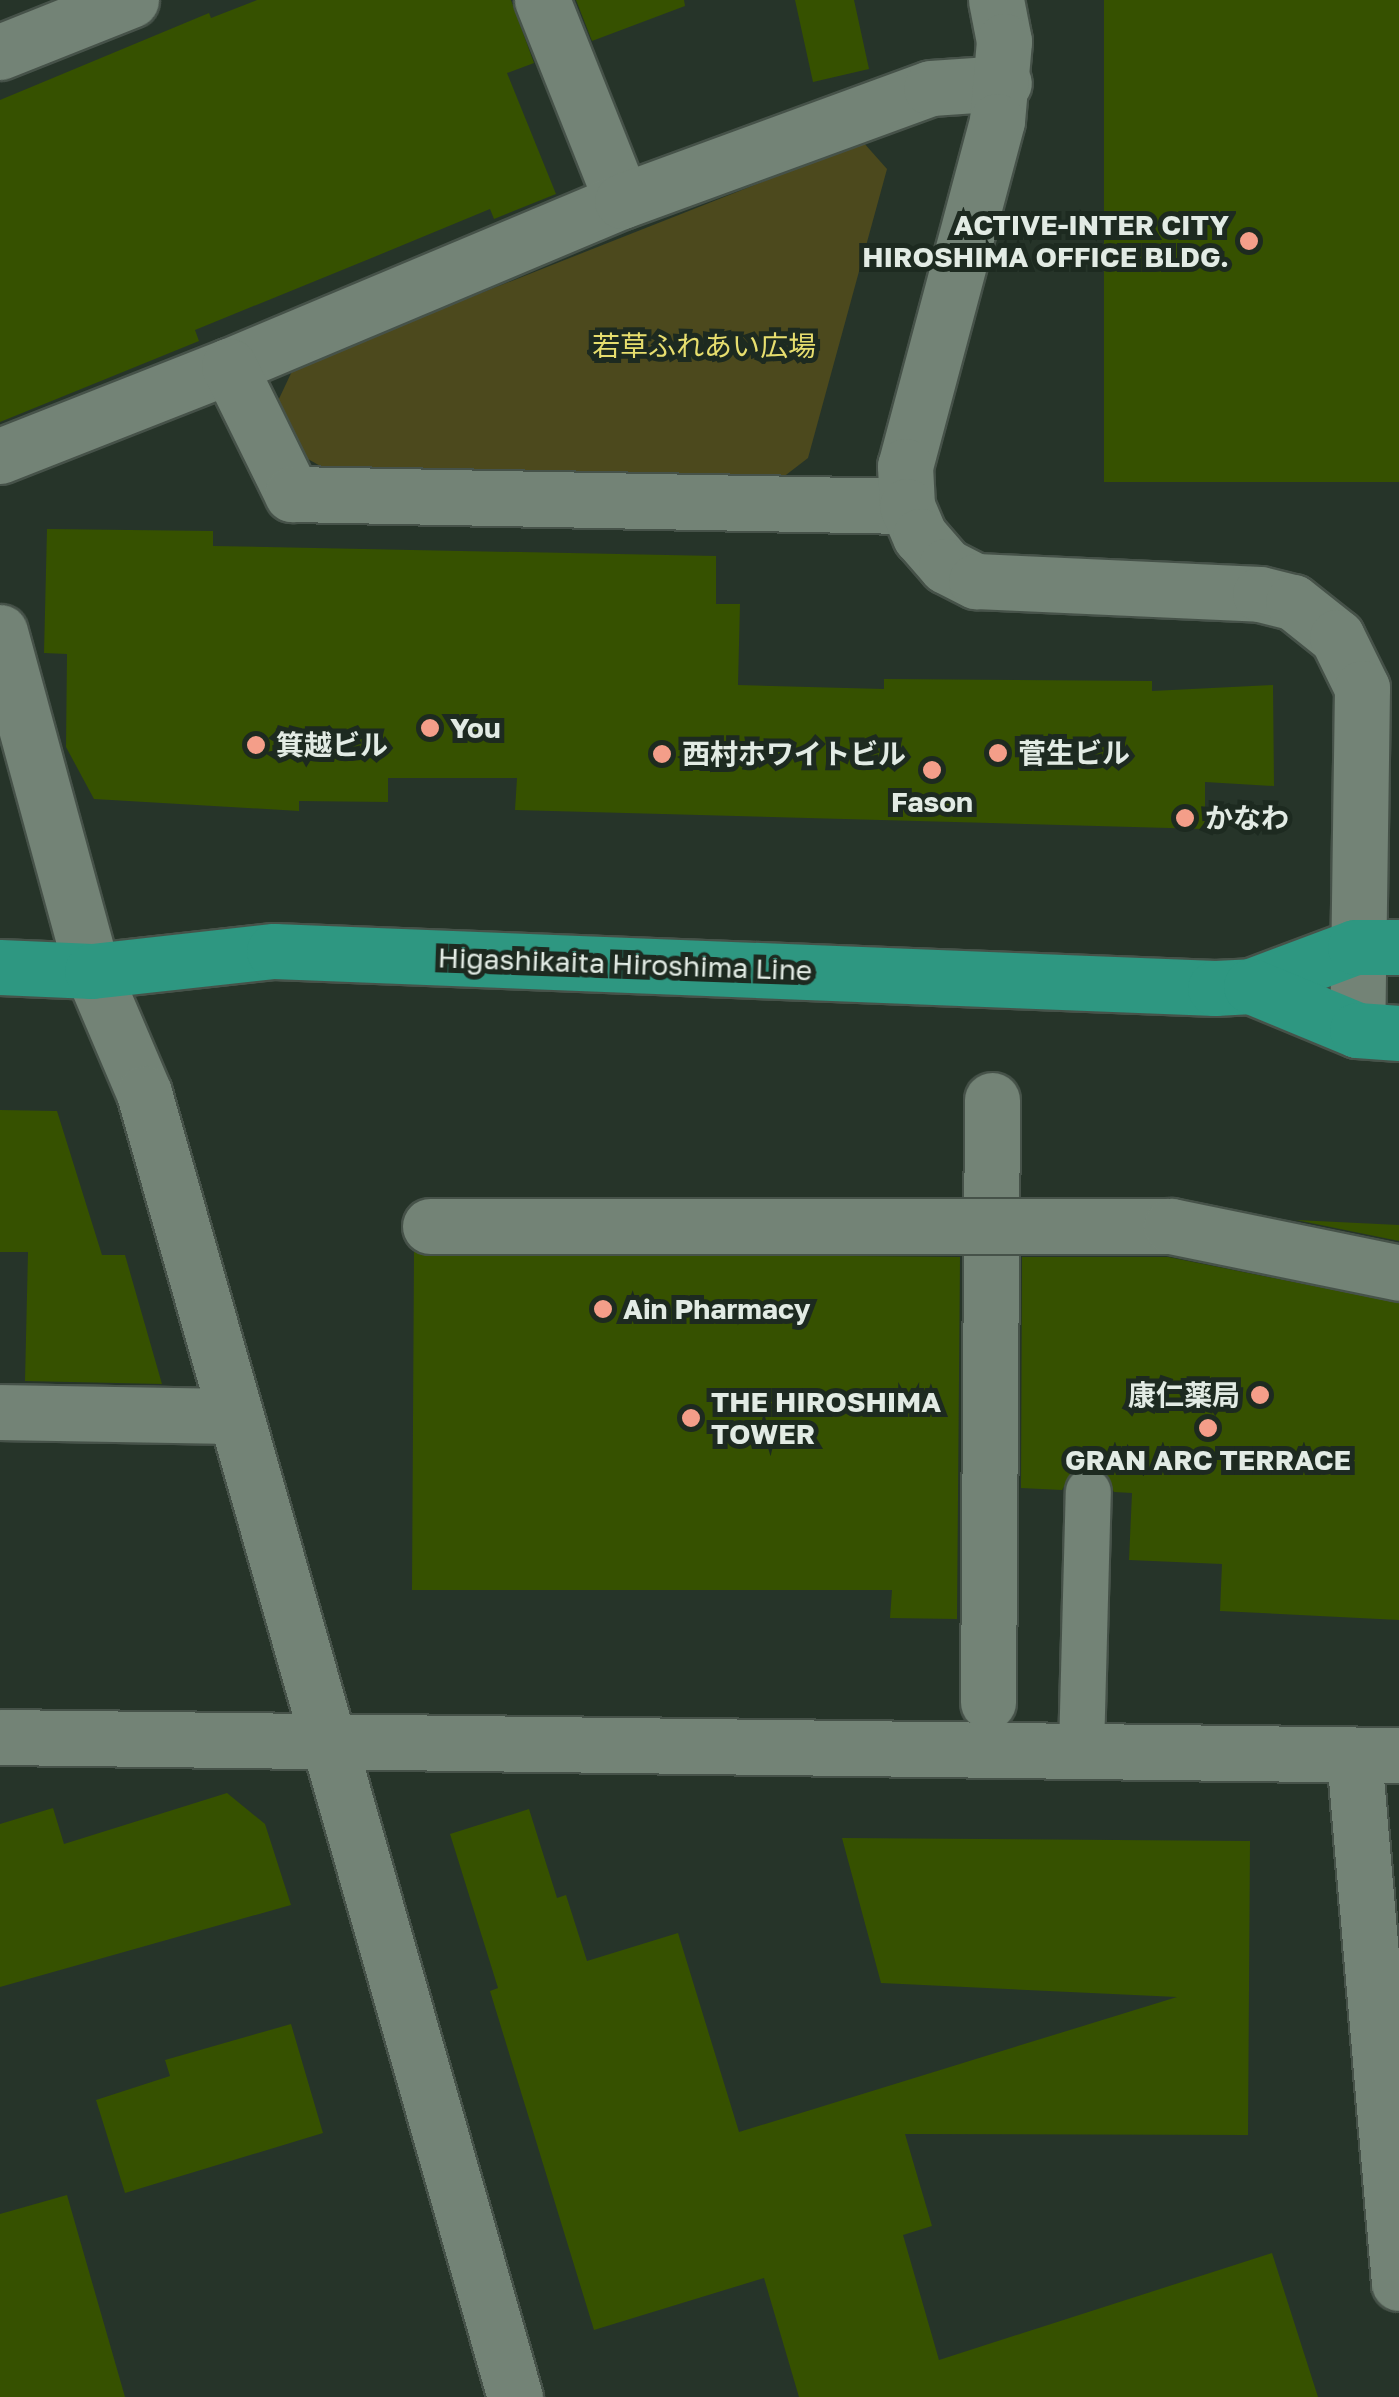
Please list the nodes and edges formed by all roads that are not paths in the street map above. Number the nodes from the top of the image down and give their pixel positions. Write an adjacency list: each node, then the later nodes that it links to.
1 (131, 0): 4 (street)
2 (542, 0): 6 (street)
3 (996, 0): 5 (street)
4 (0, 52)
5 (1004, 83): 6 (street); 9 (street)
6 (622, 201): 7 (street)
7 (229, 366): 8 (street); 9 (street)
8 (0, 456)
9 (907, 506): 11 (street)
10 (0, 632): 13 (street)
11 (1377, 947): 14 (main road, Higashikaita Hiroshima Line); 15 (street)
12 (0, 967): 13 (main road, Higashikaita Hiroshima Line)
13 (92, 972): 14 (main road, Higashikaita Hiroshima Line); 20 (street)
14 (1251, 986): 15 (main road, Higashikaita Hiroshima Line)
15 (1378, 1032)
16 (992, 1100): 22 (street)
17 (430, 1226): 18 (street, bridge)
18 (1399, 1272)
19 (0, 1412): 20 (street)
20 (234, 1416): 24 (street)
21 (1088, 1491): 25 (lane)
22 (988, 1702)
23 (0, 1737): 24 (street)
24 (327, 1739): 25 (street); 28 (street)
25 (1081, 1750): 26 (street)
26 (1376, 1755): 27 (street)
27 (1399, 2283)
28 (515, 2397)

